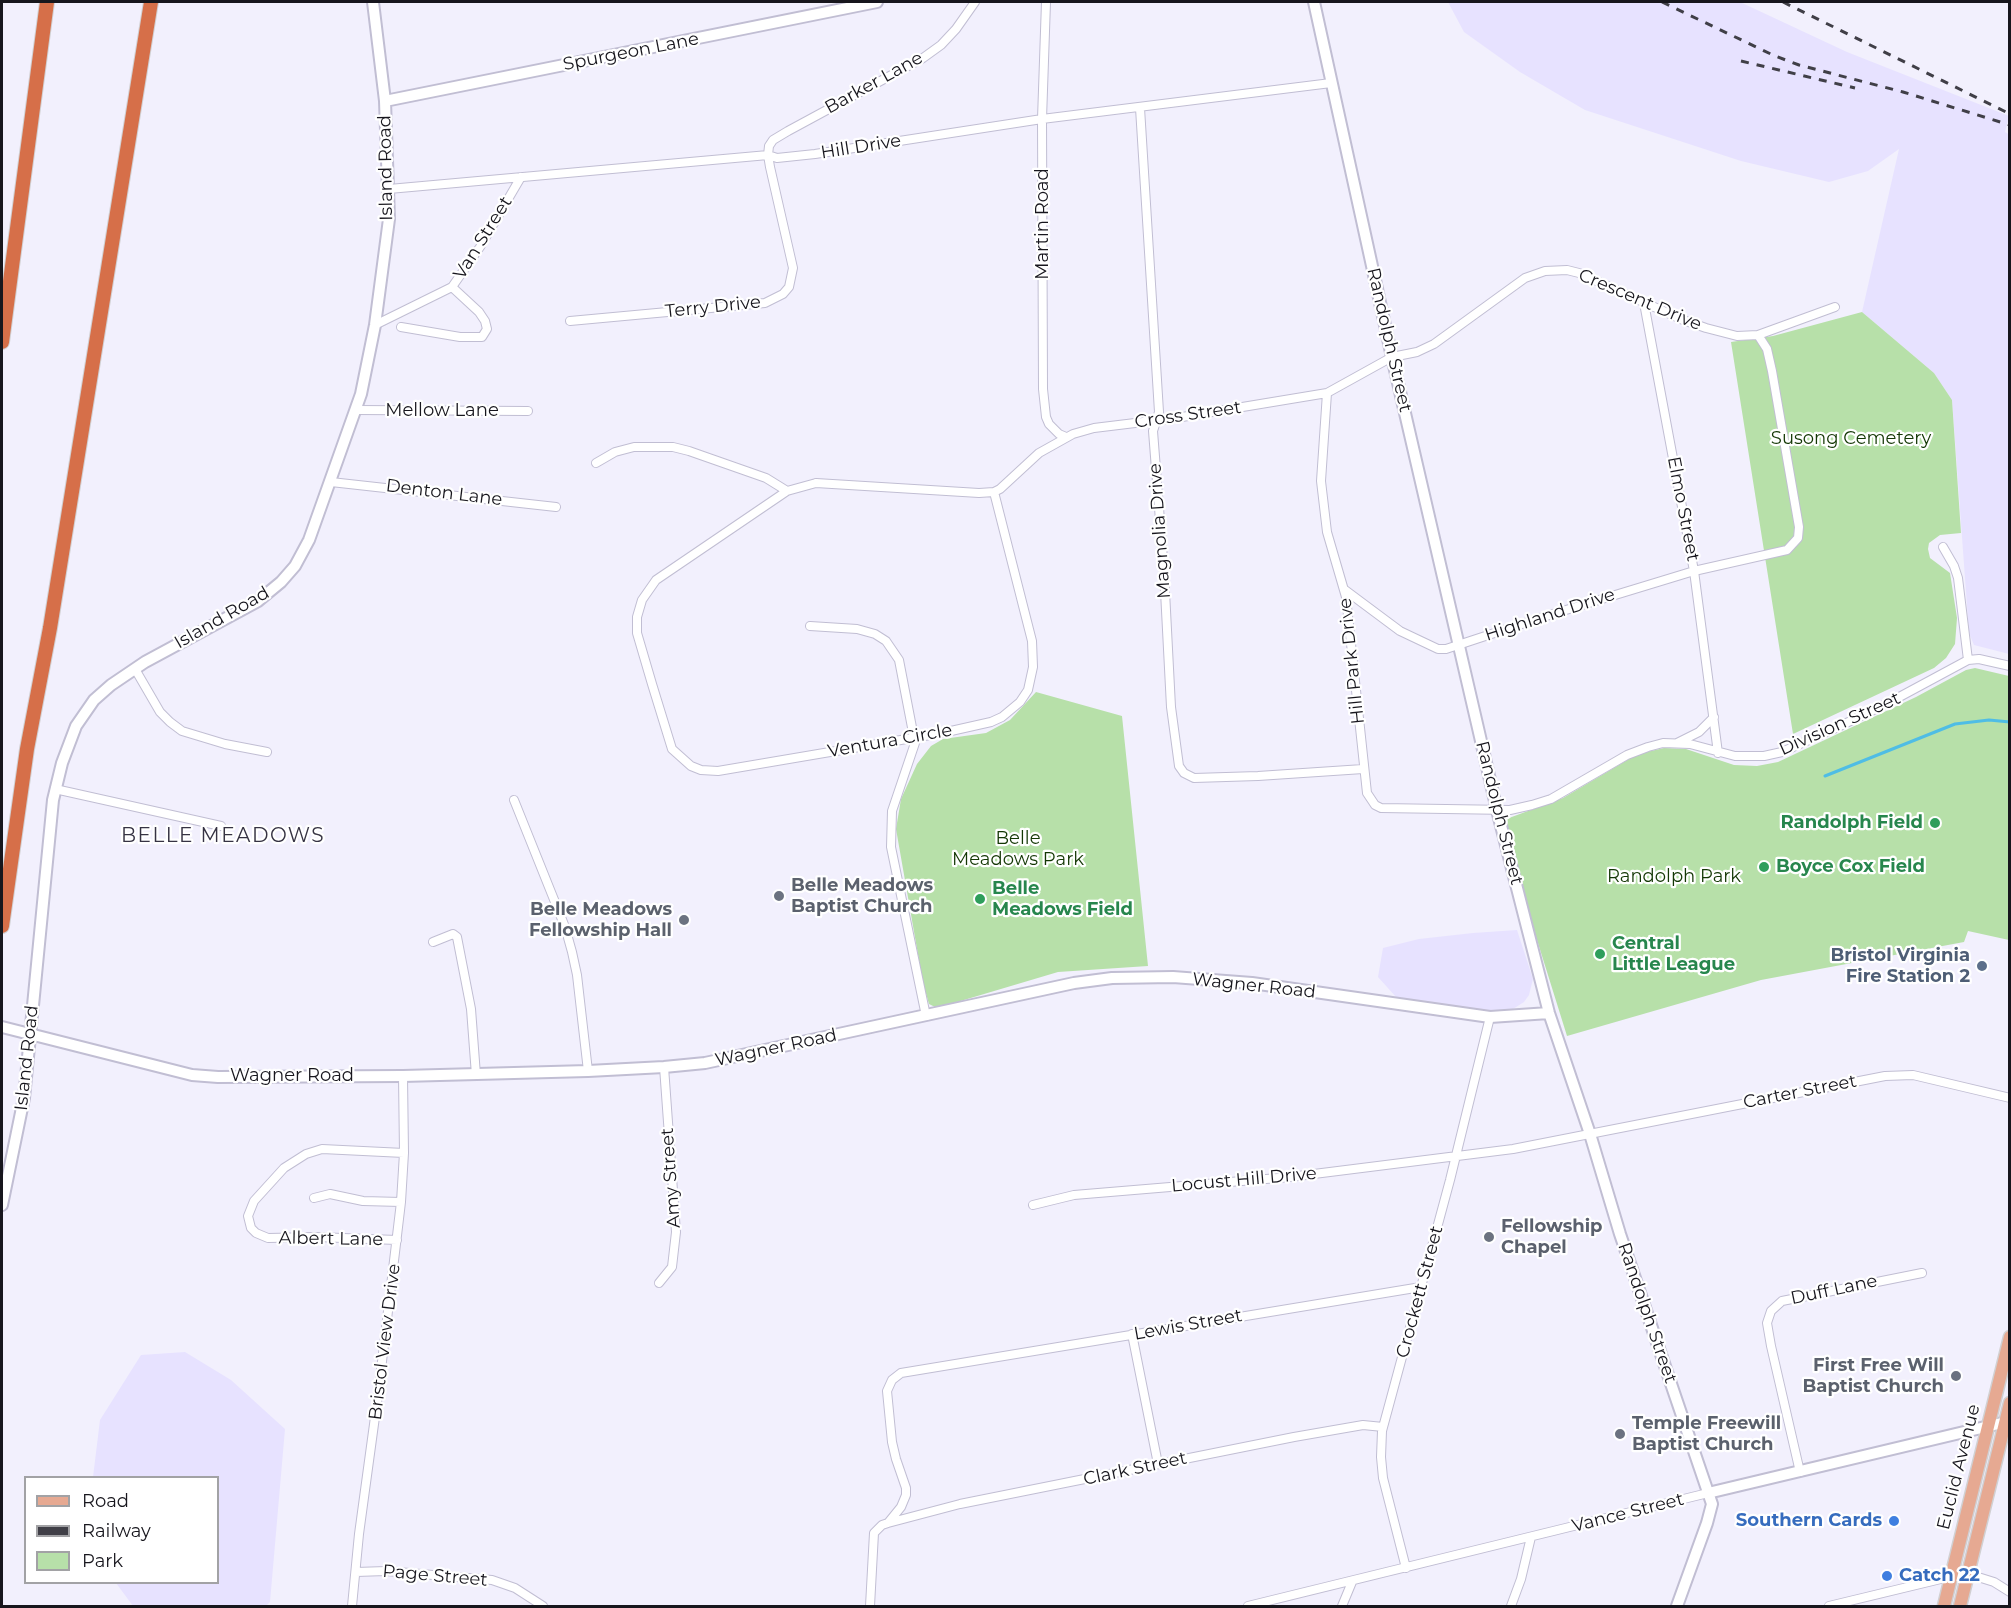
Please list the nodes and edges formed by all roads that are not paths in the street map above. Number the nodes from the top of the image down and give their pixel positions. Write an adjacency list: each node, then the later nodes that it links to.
1 (47, 2): 23 (highway)
2 (152, 2): 53 (highway)
3 (373, 2): 10 (street, Island Road)
4 (877, 2): 8 (street, Spurgeon Lane)
5 (975, 2): 13 (street, Barker Lane)
6 (1046, 2): 12 (street, Martin Road)
7 (1314, 2): 9 (street, Randolph Street)
8 (854, 4): 10 (street, Spurgeon Lane)
9 (1331, 84): 11 (street, Hill Drive); 24 (street, Randolph Street)
10 (385, 101): 15 (street, Island Road)
11 (1140, 108): 12 (street, Hill Drive); 28 (street, Magnolia Drive)
12 (1042, 119): 13 (street, Hill Drive); 29 (street, Martin Road)
13 (768, 155): 14 (street, Hill Drive); 19 (street, Terry Drive)
14 (521, 177): 15 (street, Hill Drive); 16 (street, Van Street)
15 (389, 189): 20 (street, Island Road)
16 (452, 287): 20 (street, Van Street); 21 (street)
17 (1644, 303): 22 (street, Crescent Drive); 24 (street, Crescent Drive); 36 (street, Elmo Street)
18 (1835, 307): 22 (street, Crescent Drive)
19 (570, 321)
20 (375, 325): 26 (street, Island Road)
21 (401, 327)
22 (1758, 335): 36 (street, Highland Drive)
23 (2, 342)
24 (1392, 357): 25 (street, Cross Street); 39 (street, Randolph Street)
25 (1327, 393): 28 (street, Cross Street); 37 (street, Hill Park Drive)
26 (356, 410): 27 (street, Mellow Lane); 31 (street, Island Road)
27 (528, 411)
28 (1157, 420): 29 (street, Cross Street); 48 (street, Magnolia Drive)
29 (1066, 437): 33 (street, Cross Street)
30 (596, 464): 32 (street)
31 (331, 482): 34 (street, Denton Lane); 42 (street, Island Road)
32 (787, 491): 33 (street, Ventura Circle); 44 (street, Ventura Circle)
33 (994, 492): 44 (street, Ventura Circle)
34 (556, 507)
35 (1943, 547): 40 (street)
36 (1694, 570): 39 (street, Highland Drive); 43 (street, Elmo Street)
37 (1345, 590): 39 (street, Highland Drive); 48 (street, Hill Park Drive)
38 (810, 626): 44 (street)
39 (1460, 646): 51 (street, Randolph Street)
40 (1968, 660): 41 (street); 47 (street, Division Street)
41 (2010, 666)
42 (135, 669): 46 (street); 49 (street, Island Road)
43 (1714, 717): 45 (street); 47 (street, Elmo Street)
44 (914, 737): 56 (street)
45 (1677, 743): 47 (street, Division Street); 51 (street, Division Street)
46 (267, 752)
47 (1718, 753)
48 (1363, 769): 51 (street, Hill Park Drive)
49 (55, 789): 52 (street); 59 (street, Island Road)
50 (514, 800): 61 (street)
51 (1497, 810): 55 (street, Randolph Street)
52 (221, 826)
53 (2, 926)
54 (433, 942): 62 (street)
55 (1549, 1013): 57 (street, Wagner Road); 65 (street, Randolph Street)
56 (926, 1016): 57 (street, Wagner Road); 60 (street, Wagner Road)
57 (1490, 1017): 67 (street, Crockett Street)
58 (2, 1027): 59 (street, Wagner Road)
59 (31, 1035): 63 (street, Wagner Road); 70 (street, Island Road)
60 (664, 1067): 61 (street, Wagner Road); 74 (street, Amy Street)
61 (588, 1071): 62 (street, Wagner Road)
62 (476, 1075): 63 (street, Wagner Road)
63 (402, 1076): 66 (street, Bristol View Drive)
64 (2010, 1098): 65 (street, Carter Street)
65 (1590, 1134): 67 (street, Carter Street); 84 (street, Randolph Street)
66 (404, 1154): 69 (street, Bristol View Drive); 72 (street, Albert Lane)
67 (1456, 1156): 71 (street, Locust Hill Drive); 75 (street, Crockett Street)
68 (314, 1198): 69 (street)
69 (401, 1202): 72 (street, Bristol View Drive)
70 (2, 1205)
71 (1033, 1205)
72 (397, 1240): 88 (street, Bristol View Drive)
73 (1922, 1273): 83 (street, Duff Lane)
74 (659, 1283)
75 (1420, 1287): 76 (street, Lewis Street); 80 (street, Crockett Street)
76 (1132, 1334): 82 (street); 85 (street, Lewis Street)
77 (2010, 1337): 81 (main road, Euclid Avenue)
78 (2010, 1403): 79 (main road, Euclid Avenue)
79 (2007, 1422): 81 (street, Vance Street); 89 (main road, Euclid Avenue)
80 (1383, 1427): 82 (street, Clark Street); 87 (street, Crockett Street)
81 (1988, 1427): 83 (street, Vance Street); 90 (main road, Euclid Avenue)
82 (1158, 1464): 85 (street, Clark Street)
83 (1800, 1472): 84 (street, Vance Street)
84 (1708, 1493): 86 (street, Vance Street); 99 (street, Randolph Street)
85 (888, 1522): 95 (street)
86 (1531, 1537): 87 (street, Vance Street); 98 (street)
87 (1406, 1568): 91 (street, Vance Street)
88 (356, 1572): 93 (street, Bristol View Drive); 94 (street, Page Street)
89 (1968, 1576): 90 (street); 92 (street); 102 (main road, Euclid Avenue)
90 (1948, 1578): 100 (street); 101 (main road, Euclid Avenue)
91 (1352, 1582): 96 (street, Vance Street); 97 (street)
92 (2010, 1592)
93 (352, 1606)
94 (543, 1606)
95 (870, 1606)
96 (1248, 1606)
97 (1342, 1606)
98 (1511, 1606)
99 (1677, 1606)
100 (1829, 1606)
101 (1944, 1606)
102 (1960, 1606)

